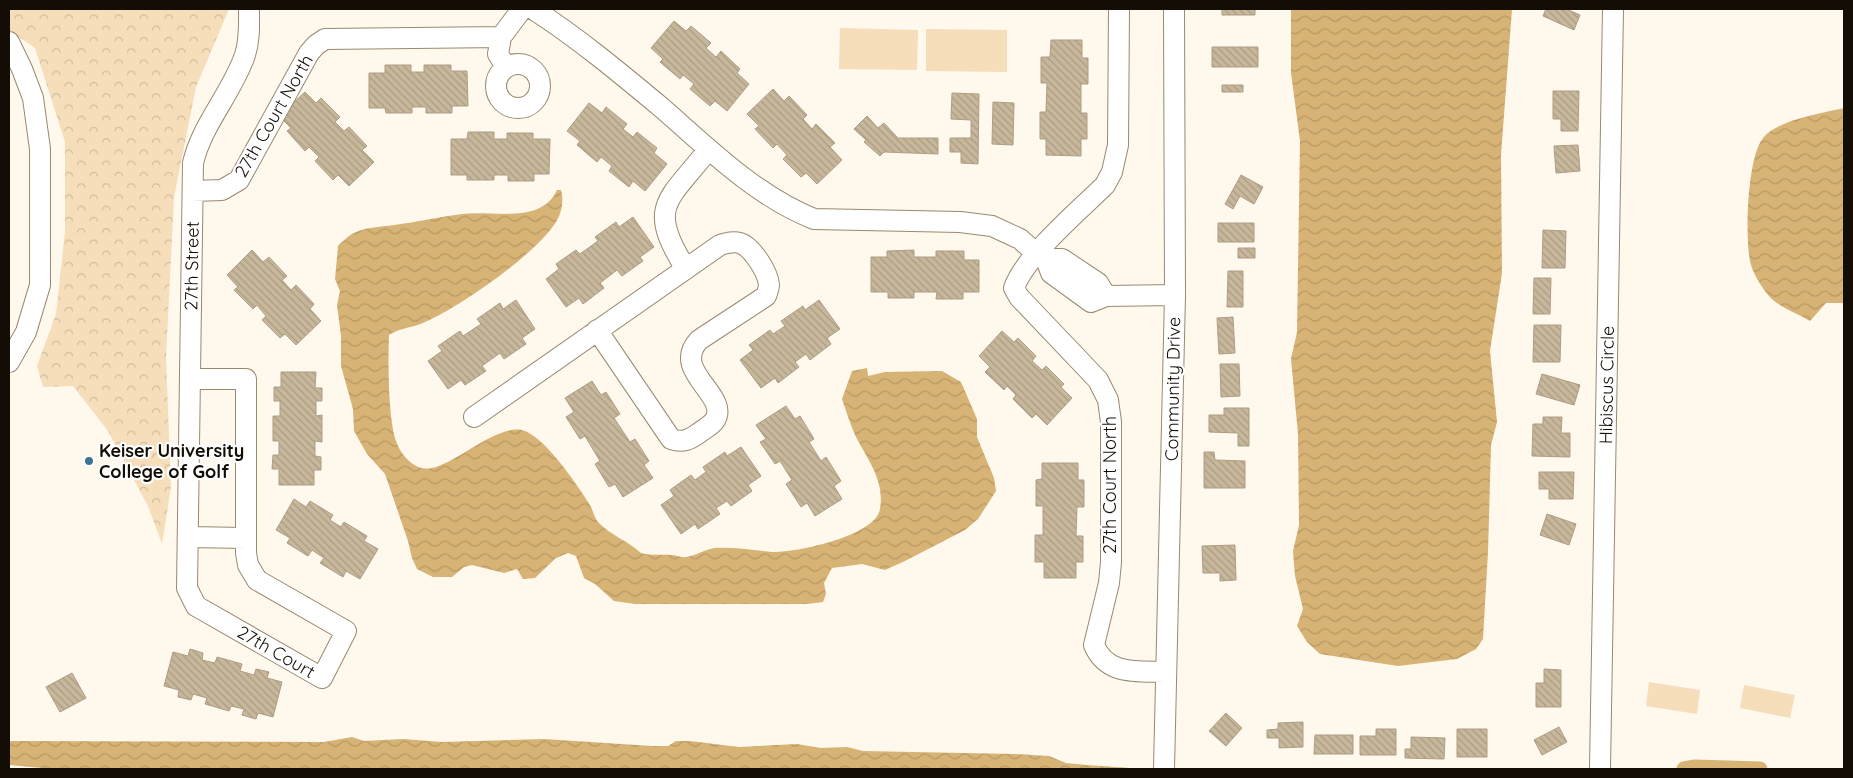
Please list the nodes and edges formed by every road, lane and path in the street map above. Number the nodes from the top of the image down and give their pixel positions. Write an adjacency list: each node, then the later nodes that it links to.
1 (249, 9): 11 (street, 27th Street)
2 (522, 9): 7 (street)
3 (532, 9): 10 (street)
4 (1119, 9): 12 (street, 27th Court North)
5 (1174, 9): 14 (street, Community Drive)
6 (1613, 9): 22 (street, Hibiscus Circle)
7 (505, 31): 9 (street); 11 (street, 27th Court North)
8 (9, 42): 16 (street)
9 (506, 67)
10 (708, 150): 12 (street); 13 (street)
11 (193, 191): 17 (street, 27th Street)
12 (1042, 256): 14 (street); 21 (street, 27th Court North)
13 (686, 269): 15 (street); 15 (street)
14 (1175, 295): 21 (street, Community Drive)
15 (597, 330): 18 (street)
16 (9, 362)
17 (191, 379): 19 (street, 27th Street); 20 (street)
18 (474, 416)
19 (188, 537): 20 (street); 20 (street, 27th Court)
20 (246, 538)
21 (1166, 672): 23 (street, Community Drive)
22 (1600, 765)
23 (1164, 769)

